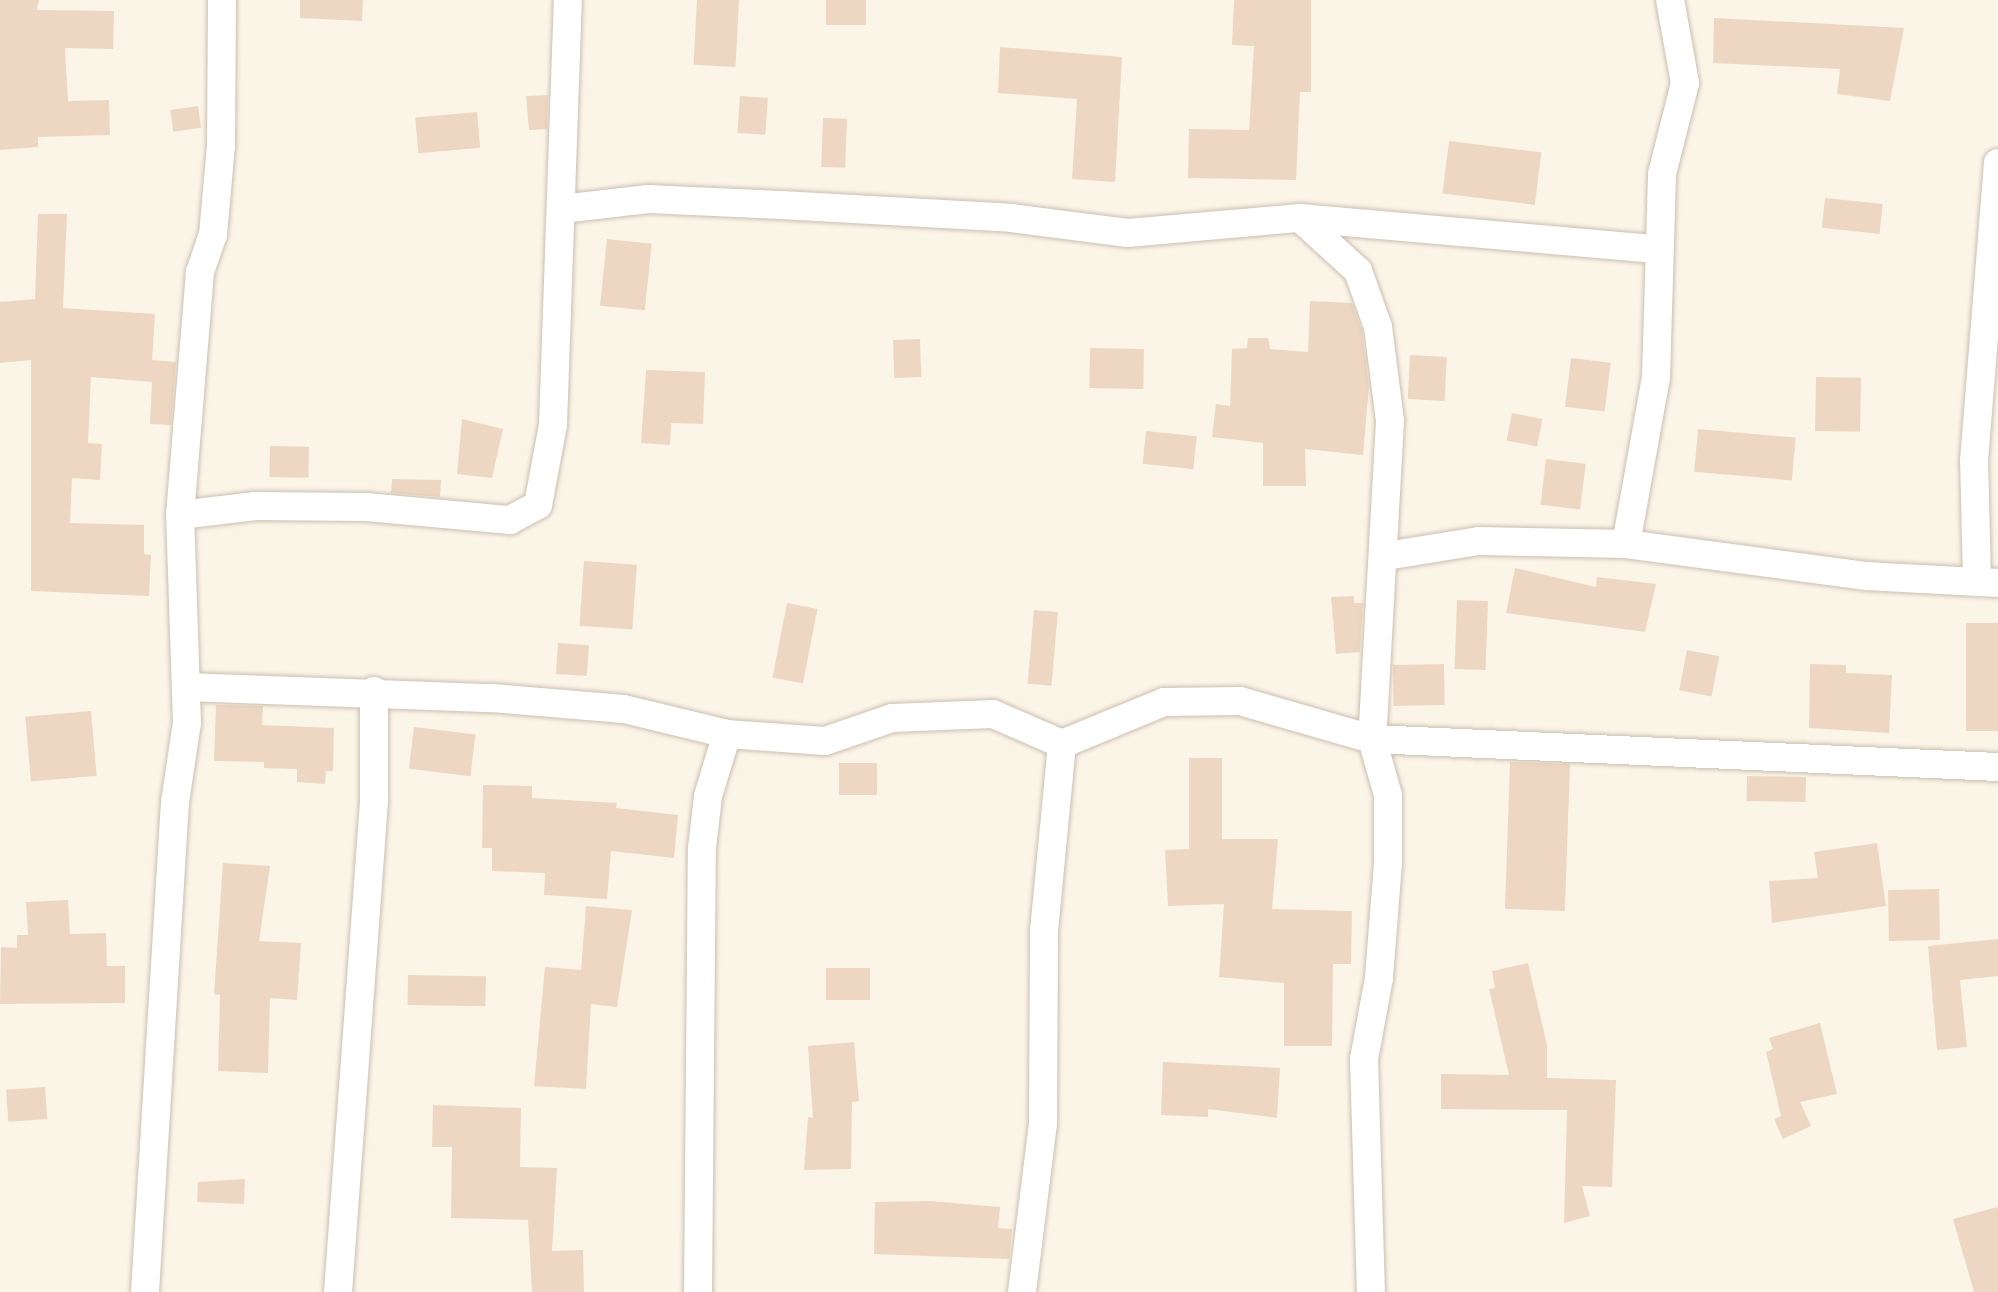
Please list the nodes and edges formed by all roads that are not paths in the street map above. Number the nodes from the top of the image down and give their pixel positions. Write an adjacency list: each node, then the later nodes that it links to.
1 (222, 0): 9 (street)
2 (568, 0): 6 (street)
3 (1670, 0): 8 (street)
4 (1998, 163): 5 (street)
5 (1996, 208): 12 (street)
6 (562, 209): 7 (street); 9 (street)
7 (1300, 218): 8 (street); 11 (street)
8 (1656, 249): 10 (street)
9 (180, 515): 13 (street)
10 (1626, 544): 11 (street); 12 (street)
11 (1386, 555): 16 (street)
12 (1987, 582)
13 (186, 687): 14 (street); 19 (street)
14 (374, 691): 15 (street); 20 (street)
15 (727, 734): 17 (street); 21 (street)
16 (1372, 740): 17 (street); 18 (street); 23 (street)
17 (1062, 744): 22 (street)
18 (1998, 767)
19 (145, 1292)
20 (338, 1292)
21 (698, 1292)
22 (1022, 1292)
23 (1371, 1292)

